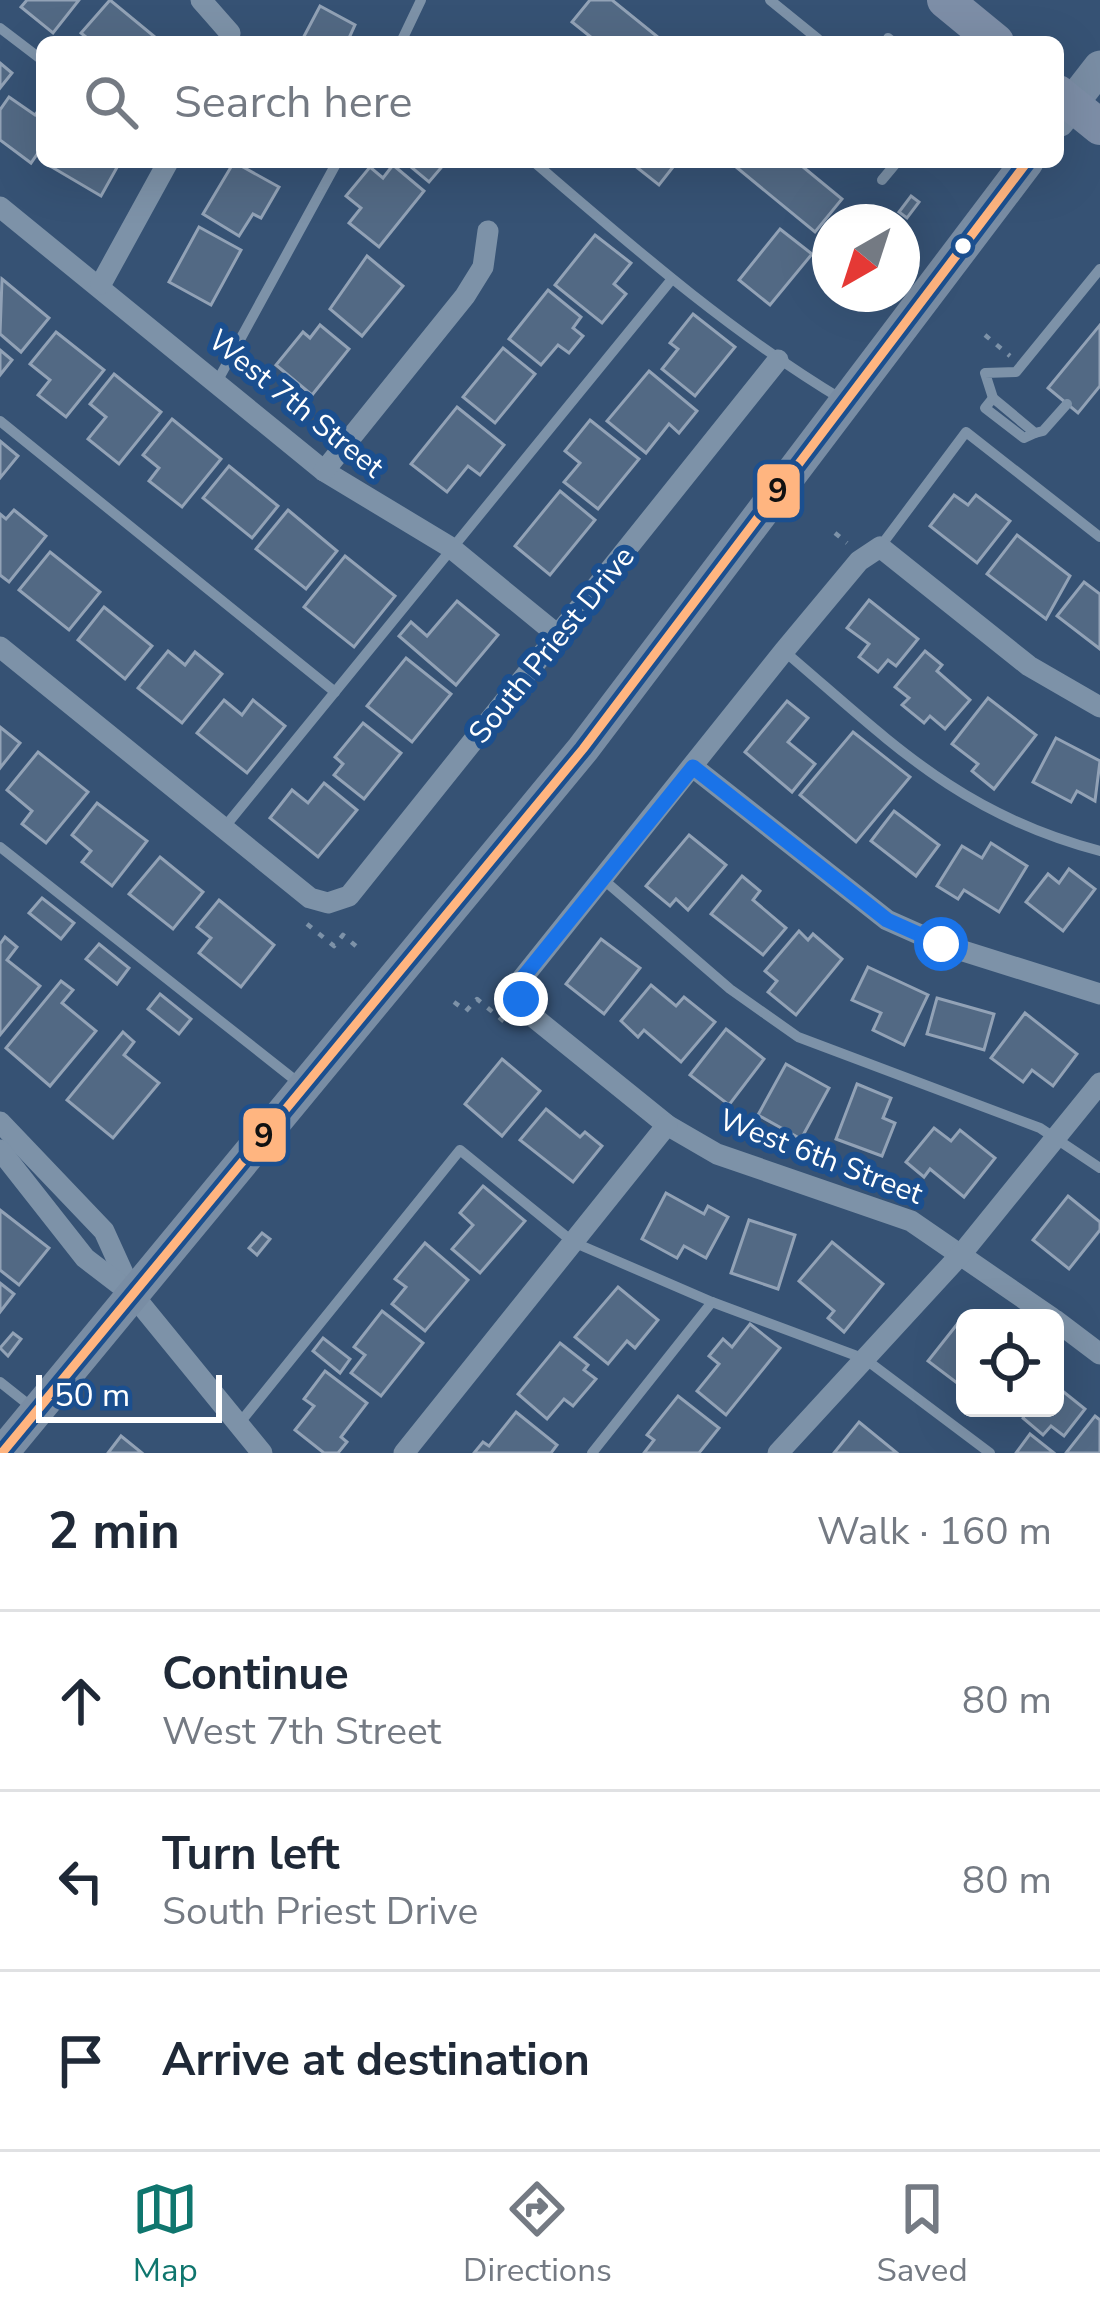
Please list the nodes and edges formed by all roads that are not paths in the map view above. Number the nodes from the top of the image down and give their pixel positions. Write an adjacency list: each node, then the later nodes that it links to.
1 (201, 0): 6 (street)
2 (421, 0): 7 (lane)
3 (770, 0): 8 (lane)
4 (945, 0): 9 (main road)
5 (0, 28): 10 (lane)
6 (228, 36)
7 (404, 36)
8 (814, 36)
9 (989, 36)
10 (36, 55)
11 (1100, 67): 12 (main road)
12 (1064, 104)
13 (1064, 107): 14 (main road)
14 (1100, 127)
15 (165, 168): 25 (street)
16 (334, 168): 27 (lane)
17 (541, 168): 24 (lane)
18 (892, 168): 20 (lane)
19 (1022, 168): 28 (main road)
20 (882, 180)
21 (0, 207): 25 (street, West 7th Street)
22 (488, 231): 31 (street)
23 (1100, 269): 29 (lane)
24 (672, 279): 26 (lane); 33 (lane)
25 (101, 284): 27 (street, West 7th Street)
26 (778, 360): 28 (lane); 35 (street, South Priest Drive)
27 (218, 380): 31 (street, West 7th Street)
28 (845, 402): 47 (main road)
29 (1067, 404)
30 (0, 421): 38 (lane)
31 (324, 470): 33 (street, West 7th Street)
32 (1100, 537): 34 (lane)
33 (450, 547): 35 (street, West 7th Street); 38 (lane)
34 (880, 547): 37 (street); 39 (street)
35 (560, 637): 41 (street, South Priest Drive)
36 (0, 647): 41 (street)
37 (784, 651): 40 (street); 43 (lane)
38 (335, 692): 41 (lane)
39 (1100, 707)
40 (693, 767): 44 (street); 45 (street)
41 (224, 829)
42 (0, 847): 47 (lane)
43 (1100, 851)
44 (605, 880): 49 (street, West 6th Street); 50 (lane)
45 (1100, 994)
46 (1100, 1083): 50 (street)
47 (307, 1090): 55 (main road)
48 (0, 1122): 55 (street)
49 (668, 1125): 53 (street); 54 (street, West 6th Street)
50 (1057, 1136): 52 (lane); 54 (street)
51 (0, 1150): 55 (street)
52 (1100, 1168)
53 (573, 1242): 56 (lane); 63 (lane); 66 (street)
54 (963, 1252): 57 (street, West 6th Street); 60 (street)
55 (133, 1294): 62 (main road); 63 (street)
56 (712, 1302): 60 (lane); 67 (lane)
57 (1040, 1309)
58 (1064, 1327): 59 (street, West 6th Street)
59 (1100, 1354)
60 (865, 1359): 68 (street); 69 (lane)
61 (0, 1382): 62 (lane)
62 (36, 1412): 64 (main road)
63 (238, 1425): 65 (street)
64 (2, 1453)
65 (262, 1453)
66 (404, 1453)
67 (592, 1453)
68 (778, 1453)
69 (990, 1453)

